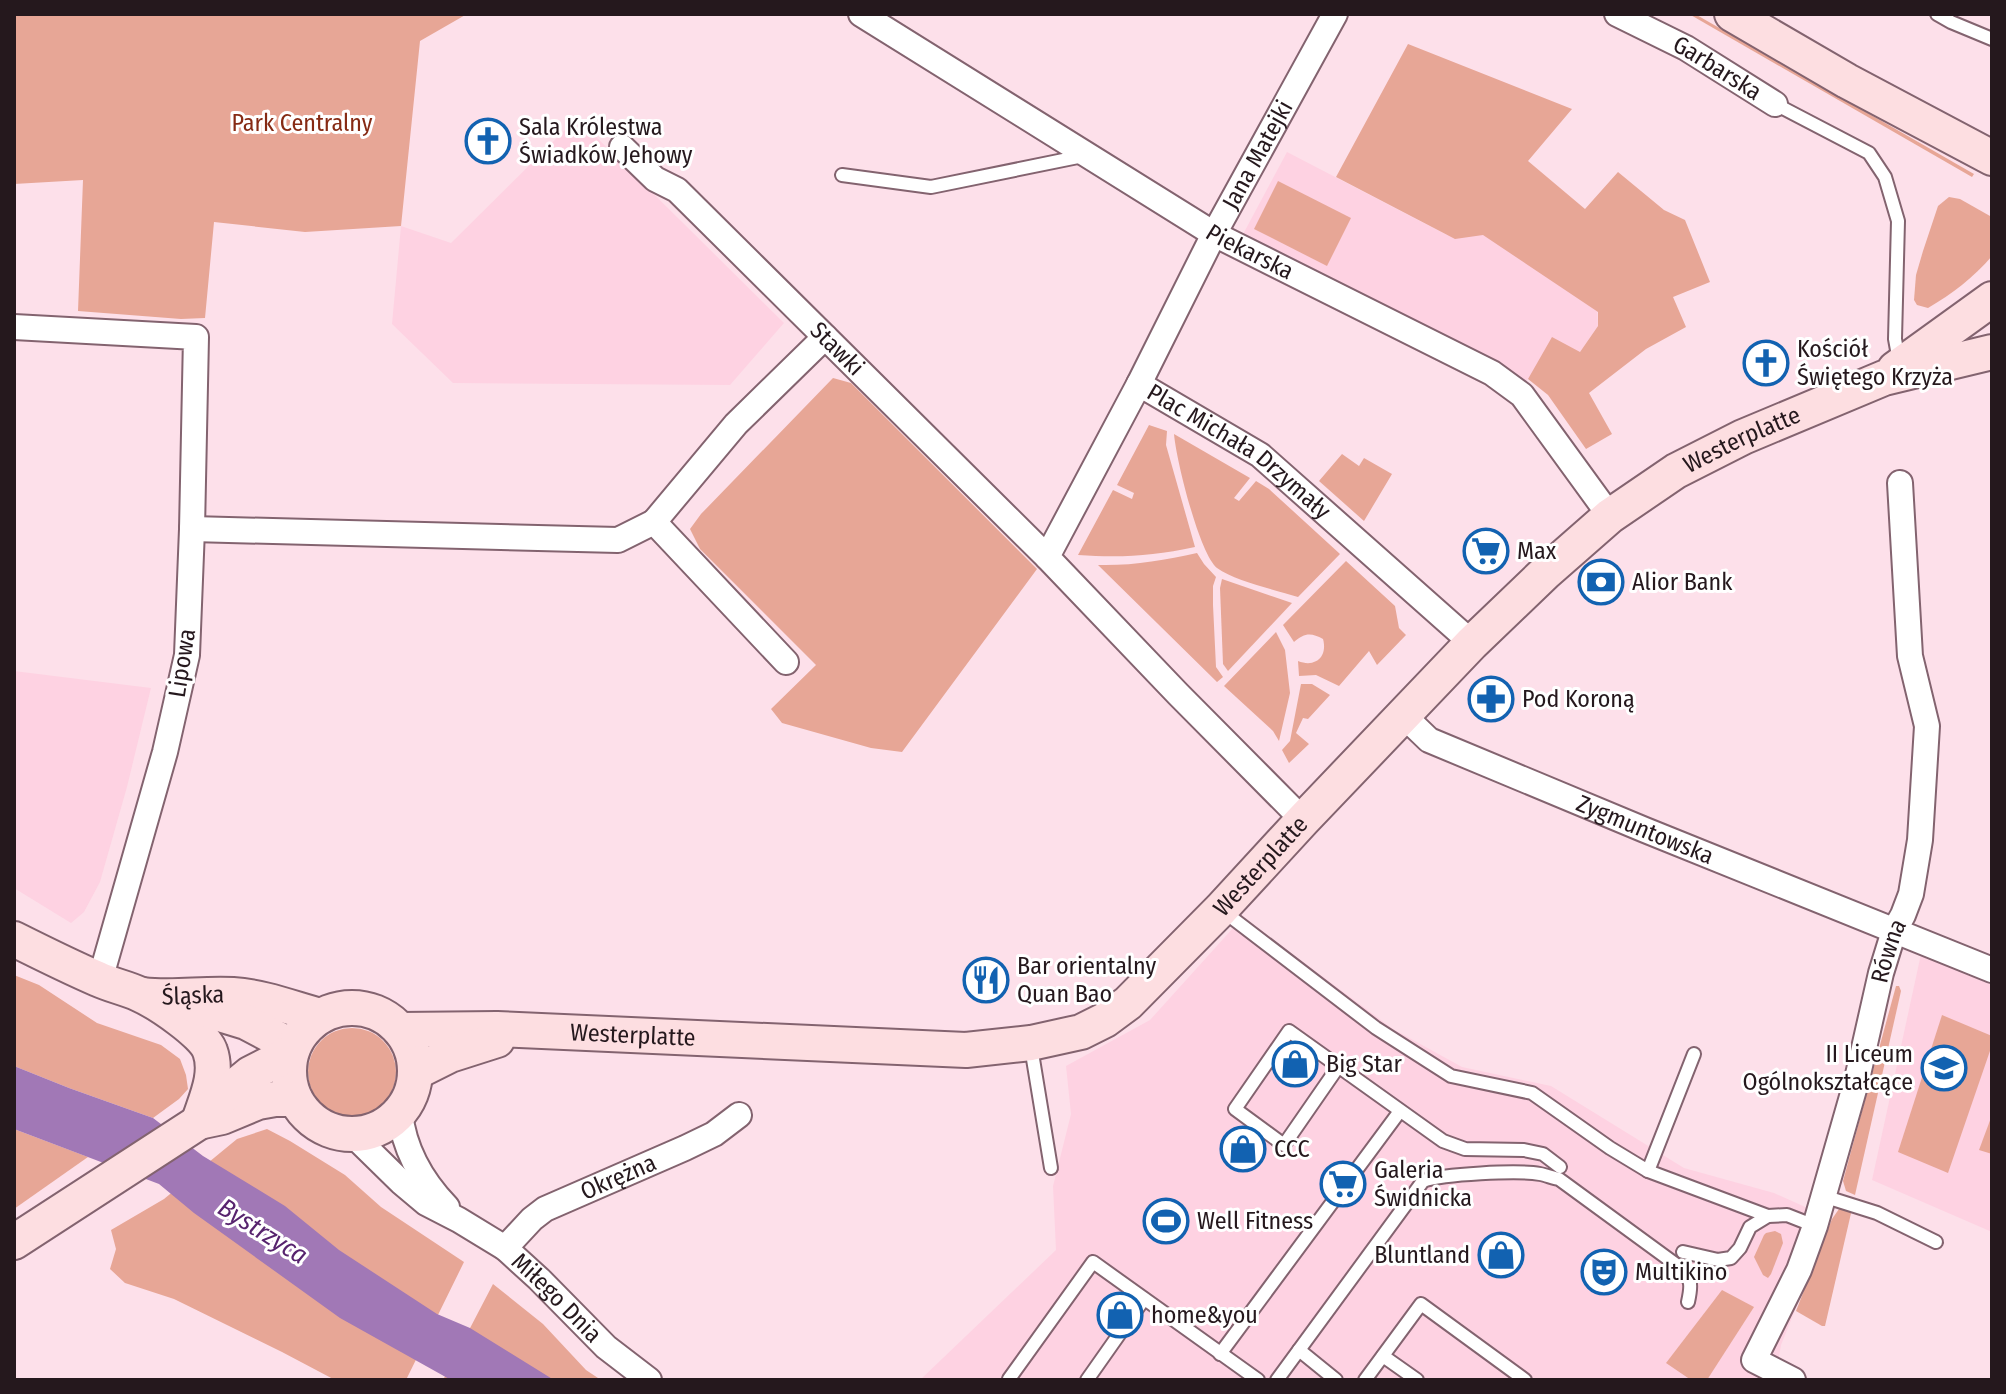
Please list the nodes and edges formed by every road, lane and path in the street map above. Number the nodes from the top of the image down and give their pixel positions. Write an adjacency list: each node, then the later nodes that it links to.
1 (861, 14): 9 (street, Piekarska)
2 (1335, 14): 12 (street, Jana Matejki)
3 (1617, 14): 7 (street, Garbarska)
4 (1732, 14): 10 (street)
5 (1937, 14): 6 (lane)
6 (1992, 39)
7 (1775, 104): 17 (lane)
8 (622, 147): 15 (street, Stawki)
9 (1087, 155): 11 (lane); 12 (street, Piekarska)
10 (1992, 158)
11 (842, 175)
12 (1214, 234): 18 (street, Jana Matejki); 20 (street, Piekarska)
13 (1992, 299): 17 (street, Westerplatte)
14 (14, 327): 22 (street, Lipowa)
15 (825, 337): 21 (street); 23 (street, Stawki)
16 (1992, 352): 17 (street, Westerplatte)
17 (1892, 372): 20 (street, Westerplatte)
18 (1139, 384): 23 (street, Plac Michała Drzymały); 24 (street, Plac Michała Drzymały)
19 (1900, 483): 29 (street, Równa)
20 (1610, 516): 24 (street, Westerplatte)
21 (654, 522): 22 (street); 25 (street)
22 (192, 529): 32 (street, Lipowa)
23 (1047, 557): 27 (street)
24 (1472, 643): 26 (street, Westerplatte)
25 (786, 662)
26 (1403, 715): 27 (street, Westerplatte); 29 (street, Zygmuntowska)
27 (1303, 820): 28 (street, Westerplatte)
28 (1221, 909): 37 (street, Westerplatte); 50 (lane)
29 (1894, 931): 31 (street, Zygmuntowska); 51 (street, Równa)
30 (14, 939): 32 (street, Śląska)
31 (1992, 970)
32 (100, 980): 33 (street, Śląska)
33 (150, 996): 34 (street, Śląska); 38 (street, Śląska); 46 (street)
34 (320, 1016): 35 (street); 38 (street)
35 (401, 1030): 36 (street, Westerplatte); 41 (street)
36 (524, 1031): 37 (street, Westerplatte); 41 (street, Westerplatte)
37 (1031, 1043): 49 (lane)
38 (292, 1050): 42 (street); 46 (street)
39 (1694, 1054): 50 (lane)
40 (1338, 1067): 40 (lane); 43 (lane)
41 (416, 1072): 44 (street)
42 (295, 1099): 46 (street); 47 (street)
43 (1400, 1111): 48 (lane); 62 (lane)
44 (400, 1113): 47 (street); 53 (street, Miłego Dnia)
45 (739, 1115): 57 (street, Okrężna)
46 (199, 1122): 55 (street)
47 (352, 1134): 53 (street, Miłego Dnia)
48 (1560, 1167)
49 (1051, 1168)
50 (1648, 1171): 52 (lane)
51 (1823, 1196): 54 (street, Równa); 56 (lane)
52 (1768, 1216): 54 (lane); 58 (lane)
53 (459, 1220): 57 (street, Miłego Dnia)
54 (1815, 1226): 64 (street, Równa)
55 (14, 1242)
56 (1936, 1242)
57 (505, 1248): 65 (street, Miłego Dnia)
58 (1683, 1252)
59 (1144, 1299): 62 (lane); 66 (lane); 67 (lane)
60 (1688, 1302): 61 (lane)
61 (1299, 1350): 69 (lane); 70 (lane)
62 (1220, 1354): 68 (lane)
63 (1383, 1356): 71 (lane); 72 (lane); 73 (lane)
64 (1748, 1370): 74 (street, Równa)
65 (649, 1380)
66 (1011, 1380)
67 (1087, 1380)
68 (1258, 1380)
69 (1277, 1380)
70 (1336, 1380)
71 (1365, 1380)
72 (1417, 1380)
73 (1525, 1380)
74 (1793, 1380)

